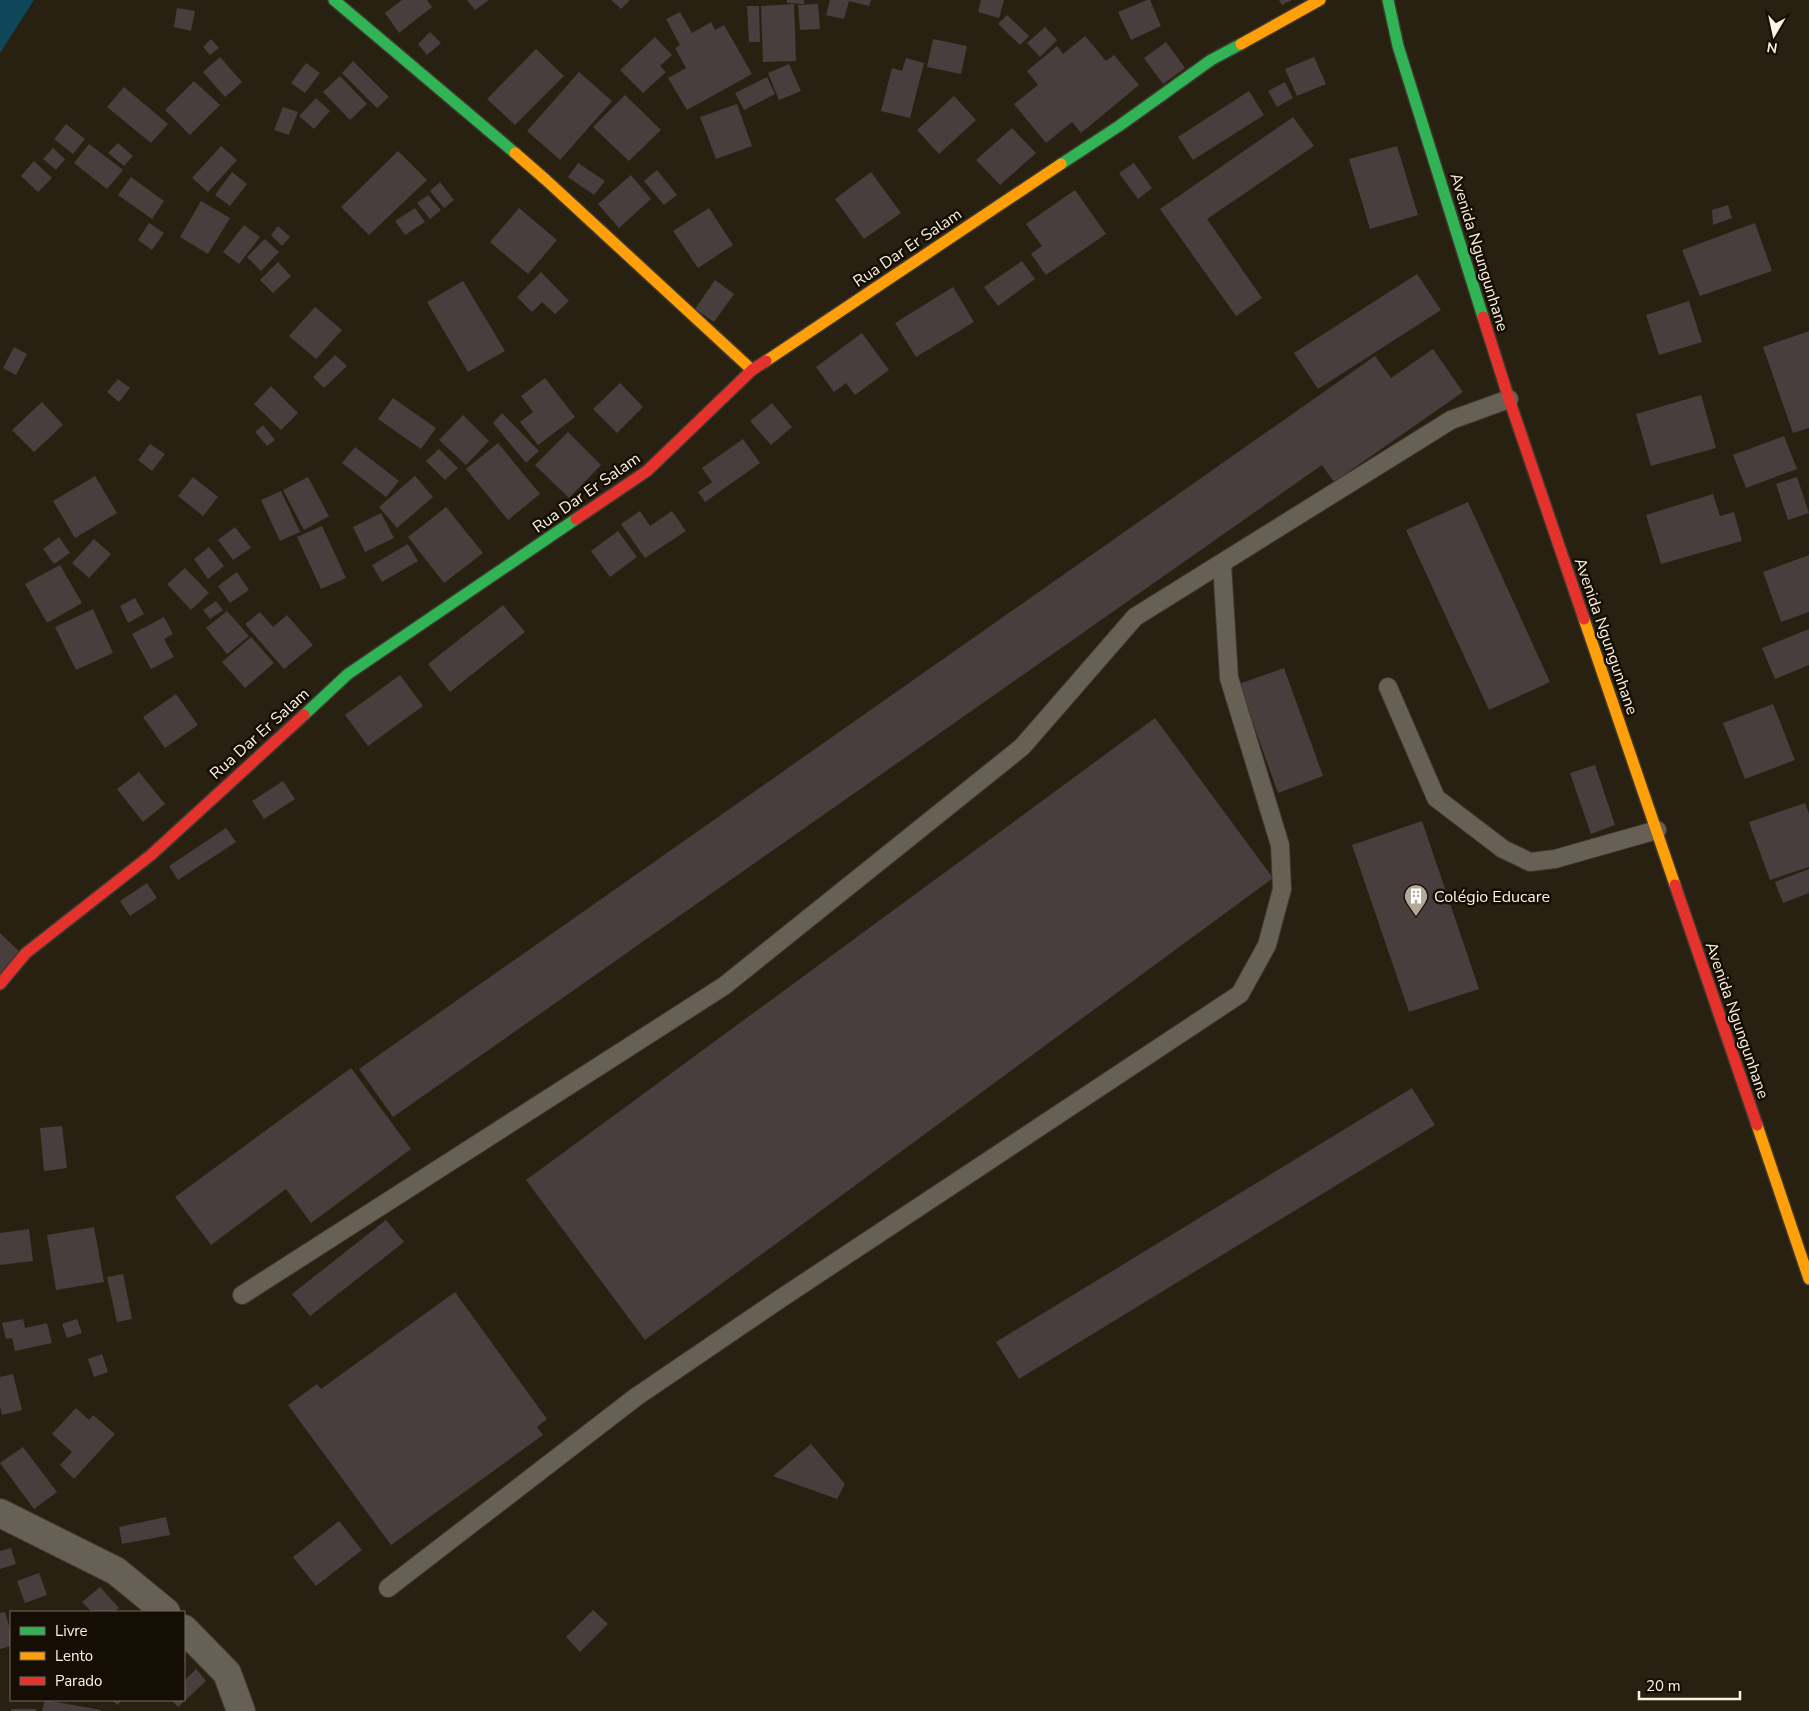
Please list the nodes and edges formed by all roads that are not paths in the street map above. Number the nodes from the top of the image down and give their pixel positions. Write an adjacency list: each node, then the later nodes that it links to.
1 (334, 0): 4 (street)
2 (1320, 0): 4 (street, Rua Dar Er Salam)
3 (1388, 0): 5 (street, Avenida Ngungunhane)
4 (752, 370): 9 (street, Rua Dar Er Salam)
5 (1509, 399): 6 (lane); 8 (street, Avenida Ngungunhane)
6 (1222, 564): 11 (lane); 13 (lane)
7 (1388, 687): 8 (lane)
8 (1657, 830): 10 (street, Avenida Ngungunhane)
9 (0, 984)
10 (1809, 1279)
11 (242, 1295)
12 (0, 1513): 14 (street)
13 (388, 1588)
14 (165, 1611)
15 (185, 1630): 16 (street)
16 (241, 1711)

